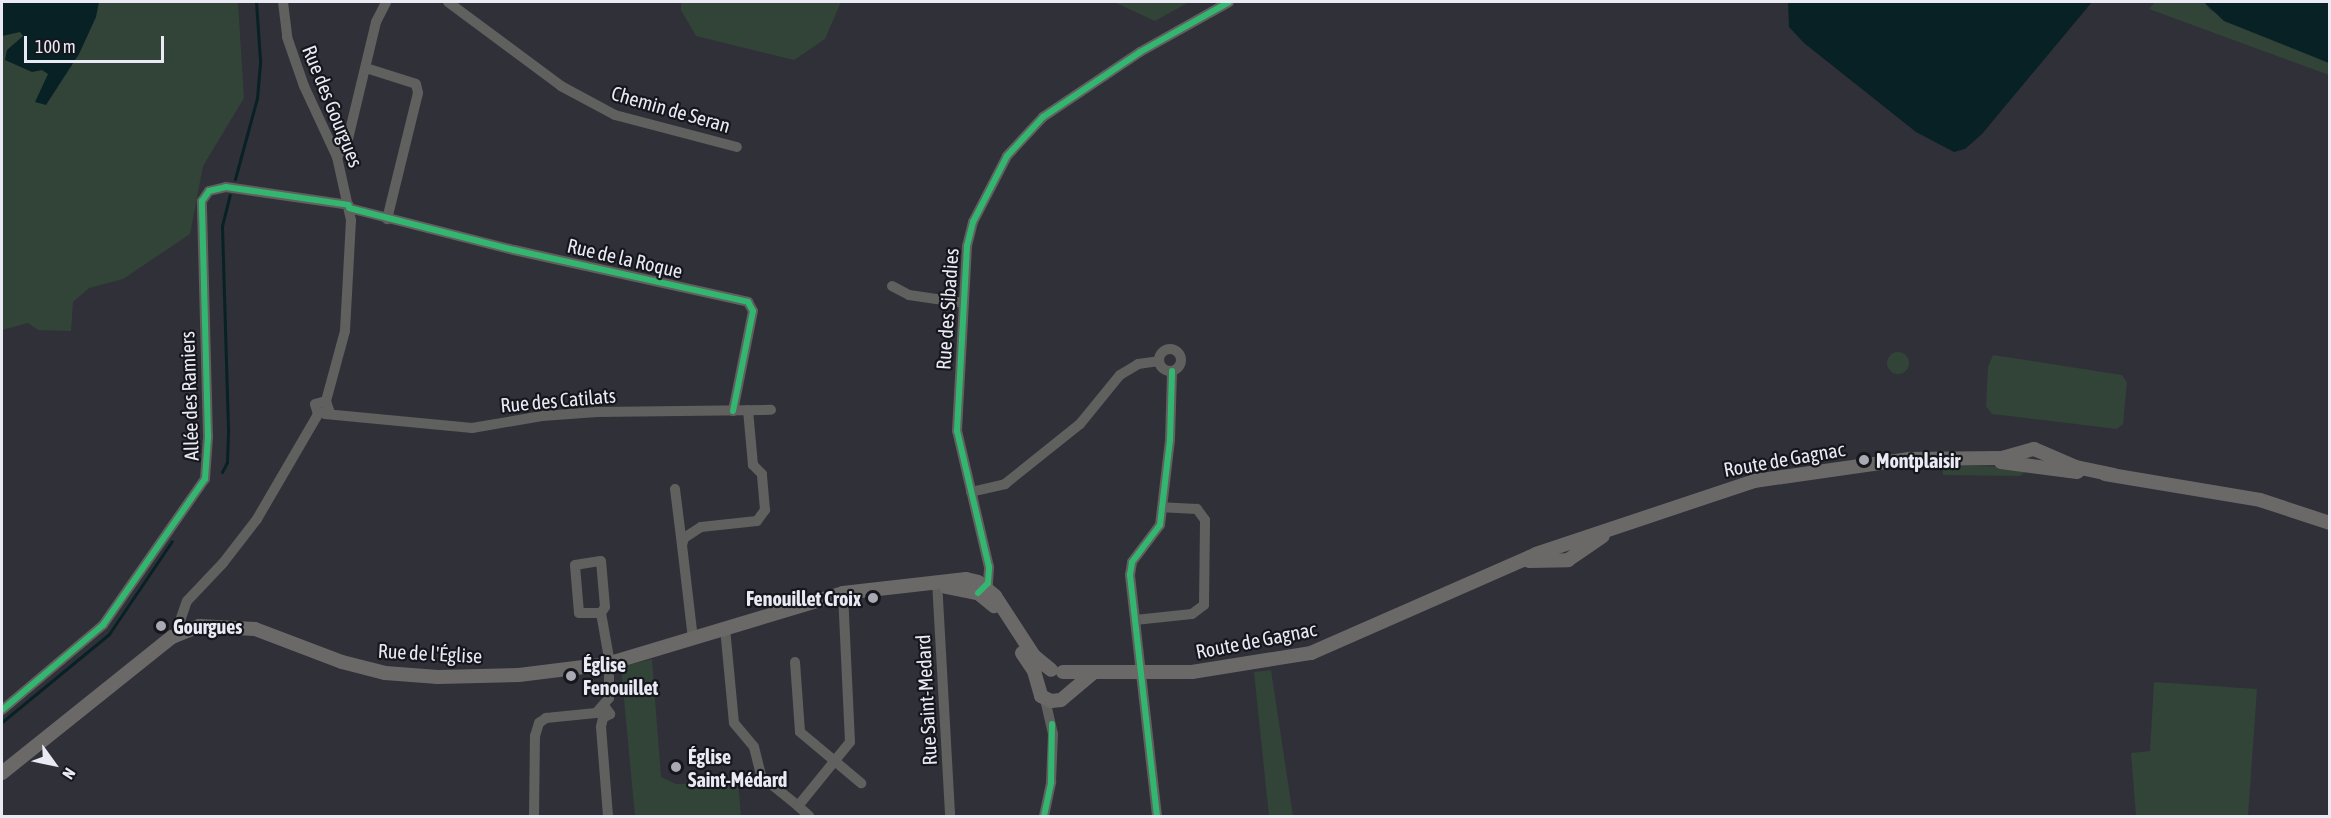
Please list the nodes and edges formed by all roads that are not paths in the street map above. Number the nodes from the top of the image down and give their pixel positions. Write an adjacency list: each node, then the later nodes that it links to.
1 (283, 2): 7 (street, Rue des Gourgues)
2 (386, 2): 5 (street)
3 (448, 2): 6 (street, Chemin de Seran)
4 (1229, 2): 14 (street, Rue des Sibadies)
5 (366, 68): 7 (street); 11 (street)
6 (737, 147)
7 (337, 157): 8 (street, Rue des Gourgues)
8 (347, 193): 9 (street, Allée des Ramiers); 10 (street, Rue des Gourgues)
9 (323, 202): 10 (street, Allée des Ramiers); 43 (street, Allée des Ramiers)
10 (349, 206): 11 (street, Rue de la Roque); 12 (street, Rue des Gourgues)
11 (387, 219): 12 (street, Rue de la Roque); 19 (street, Rue de la Roque)
12 (351, 220): 17 (street, Rue des Gourgues)
13 (892, 286): 14 (street)
14 (963, 303): 22 (street, Rue des Sibadies)
15 (1159, 361): 16 (street); 16 (street); 22 (street)
16 (1172, 371): 23 (street)
17 (324, 409): 19 (street, Rue des Catilats); 32 (street, Rue des Gourgues)
18 (771, 410): 20 (street, Rue des Catilats)
19 (733, 411): 20 (street, Rue des Catilats)
20 (748, 411): 25 (street)
21 (675, 489): 25 (street)
22 (971, 492): 27 (street, Rue des Sibadies)
23 (1163, 507): 30 (street); 30 (street)
24 (2330, 523): 38 (main road, Route de Gagnac)
25 (682, 545): 33 (street)
26 (938, 588): 27 (main road, Rue de l'Église); 28 (main road, Rue de l'Église); 52 (street, Rue Saint-Medard)
27 (981, 588): 36 (main road); 39 (main road)
28 (843, 593): 31 (main road, Rue de l'Église); 45 (street)
29 (601, 613): 29 (street); 35 (street)
30 (1135, 620): 38 (street)
31 (725, 628): 33 (main road, Rue de l'Église); 48 (street)
32 (183, 631): 35 (main road, Rue de l'Église); 46 (main road, Rue de l'Église)
33 (693, 639): 35 (main road, Rue de l'Église)
34 (795, 662): 45 (street)
35 (607, 664): 42 (street)
36 (1057, 671): 37 (main road, Route de Gagnac); 39 (main road); 40 (main road)
37 (1093, 673): 38 (main road, Route de Gagnac); 40 (main road)
38 (1139, 673): 54 (street)
39 (1038, 686): 41 (main road)
40 (1068, 693): 41 (main road); 44 (street)
41 (1045, 699): 44 (street)
42 (605, 707): 49 (street); 50 (street)
43 (2, 710)
44 (1052, 724): 53 (street)
45 (835, 762): 47 (street); 48 (street)
46 (2, 773)
47 (861, 783)
48 (798, 806): 51 (street)
49 (534, 816)
50 (608, 816)
51 (809, 816)
52 (950, 816)
53 (1044, 816)
54 (1157, 816)

